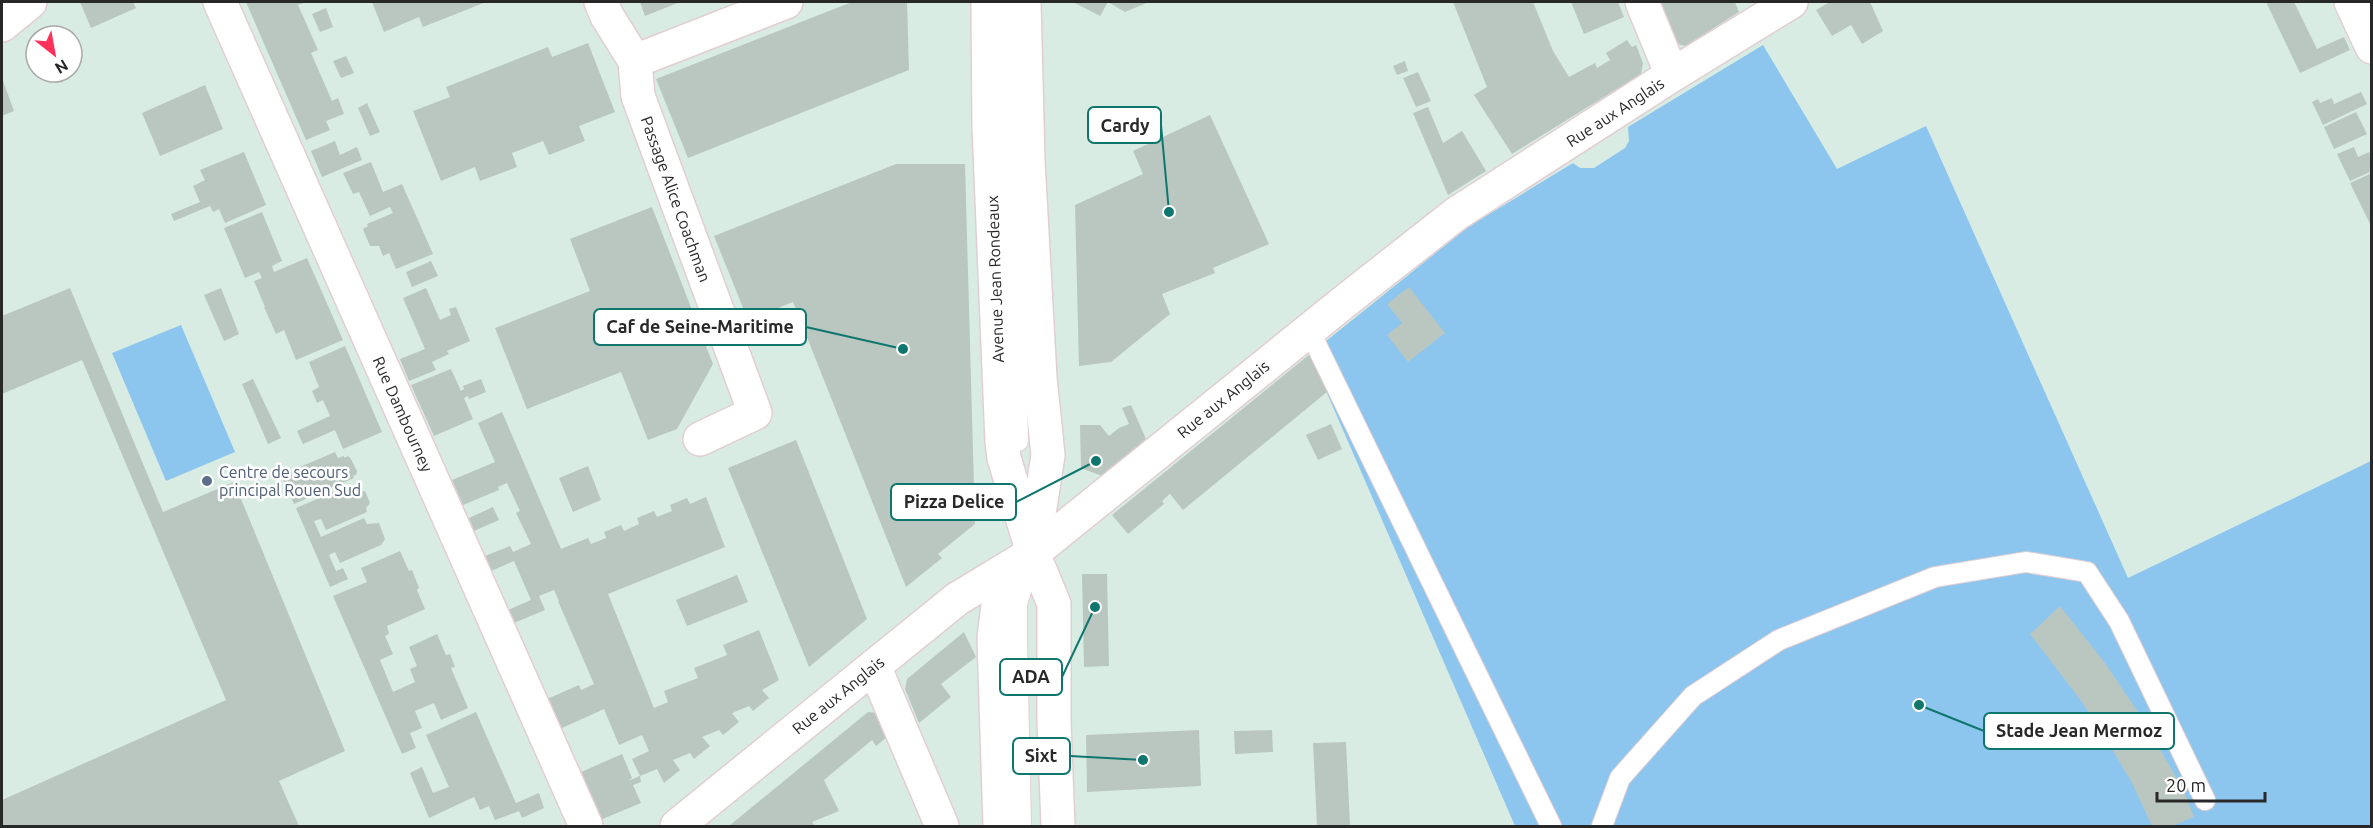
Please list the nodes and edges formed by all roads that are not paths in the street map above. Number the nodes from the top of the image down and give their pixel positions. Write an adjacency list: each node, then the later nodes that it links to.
1 (30, 2): 11 (street)
2 (220, 2): 20 (street, Rue Dambourney)
3 (601, 2): 13 (street)
4 (786, 2): 13 (street)
5 (988, 2): 17 (street, Avenue Jean Rondeaux)
6 (1007, 2): 17 (lane, Avenue Jean Rondeaux)
7 (1024, 2): 17 (street, Avenue Jean Rondeaux)
8 (1642, 2): 14 (street)
9 (1791, 2): 14 (street, Rue aux Anglais)
10 (2351, 2): 12 (street)
11 (2, 25)
12 (2372, 47)
13 (635, 61): 16 (street, Passage Alice Coachman)
14 (1672, 75): 15 (street, Rue aux Anglais)
15 (1309, 330): 17 (street, Rue aux Anglais); 26 (lane)
16 (700, 439)
17 (1033, 552): 18 (street, Rue aux Anglais); 23 (street, Avenue Jean Rondeaux); 24 (lane, Avenue Jean Rondeaux); 25 (street, Avenue Jean Rondeaux)
18 (874, 666): 21 (street, Rue aux Anglais); 22 (street)
19 (2205, 800): 27 (lane)
20 (586, 826)
21 (677, 826)
22 (942, 826)
23 (1000, 826)
24 (1021, 826)
25 (1058, 826)
26 (1551, 826)
27 (1602, 826)

